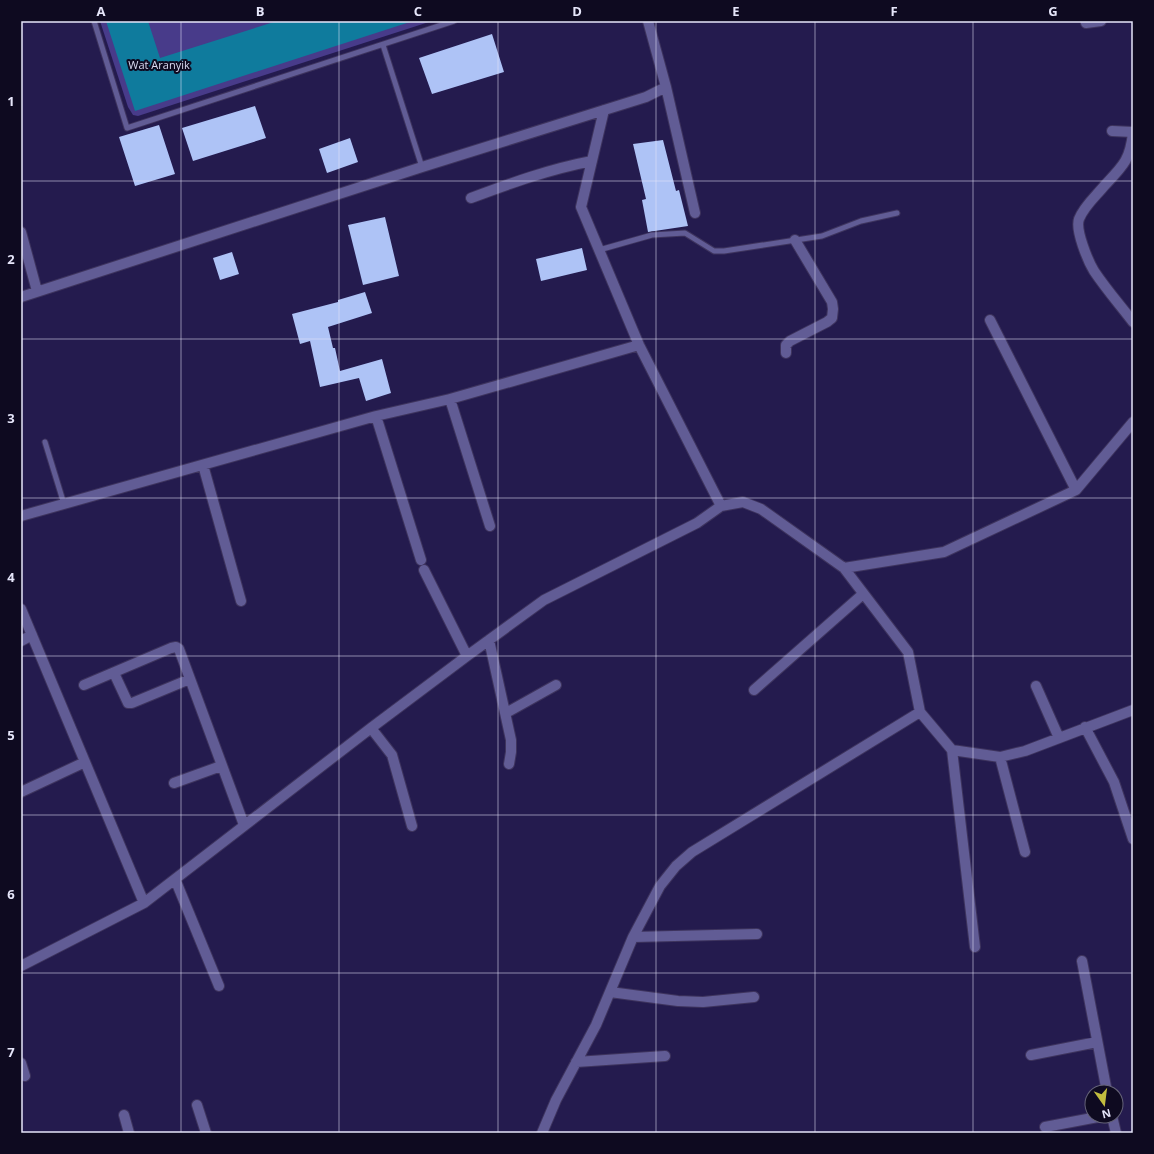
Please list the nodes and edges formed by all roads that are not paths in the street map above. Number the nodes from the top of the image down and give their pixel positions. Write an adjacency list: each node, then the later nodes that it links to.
1 (94, 21): 6 (lane)
2 (454, 21): 6 (lane)
3 (648, 21): 7 (street)
4 (1101, 21): 5 (street)
5 (1086, 23)
6 (383, 45): 12 (lane)
7 (666, 87): 8 (street); 14 (street)
8 (604, 110): 11 (street); 12 (street)
9 (1112, 131): 10 (street)
10 (1133, 132): 22 (street)
11 (592, 161): 13 (street); 18 (street)
12 (422, 167): 19 (street)
13 (471, 198)
14 (695, 213)
15 (898, 213): 17 (lane)
16 (21, 232): 19 (street)
17 (795, 240): 18 (lane); 24 (street)
18 (599, 250): 23 (street)
19 (37, 291): 20 (street)
20 (21, 297)
21 (990, 320): 30 (street)
22 (1133, 322)
23 (639, 344): 25 (street); 32 (street)
24 (786, 353)
25 (450, 399): 26 (street); 34 (street)
26 (376, 416): 29 (street); 35 (street)
27 (1133, 422): 30 (street)
28 (45, 442): 31 (lane)
29 (203, 465): 31 (street); 39 (street)
30 (1076, 490): 36 (street)
31 (64, 504): 33 (street)
32 (721, 506): 36 (street); 42 (street)
33 (21, 516)
34 (490, 526)
35 (421, 560)
36 (844, 568): 38 (street)
37 (424, 570): 44 (street)
38 (863, 594): 50 (street); 52 (street)
39 (241, 601)
40 (21, 609): 41 (street)
41 (32, 635): 43 (street); 59 (street)
42 (489, 640): 44 (street); 53 (street)
43 (21, 641)
44 (467, 656): 55 (street)
45 (114, 673): 46 (street); 46 (street); 47 (street)
46 (190, 679): 61 (street)
47 (84, 685)
48 (556, 685): 53 (street)
49 (1036, 686): 56 (street)
50 (754, 690)
51 (1133, 710): 54 (street)
52 (920, 712): 57 (street); 71 (street)
53 (506, 713): 60 (street)
54 (1085, 727): 56 (street); 66 (street)
55 (371, 728): 64 (street); 65 (street)
56 (1059, 738): 58 (street)
57 (952, 750): 58 (street); 72 (street)
58 (1000, 757): 67 (street)
59 (85, 762): 63 (street); 69 (street)
60 (509, 764)
61 (221, 766): 62 (street); 64 (street)
62 (174, 783)
63 (21, 792)
64 (244, 825): 68 (street)
65 (412, 826)
66 (1133, 838)
67 (1025, 852)
68 (175, 879): 69 (street); 75 (street)
69 (144, 903): 74 (street)
70 (757, 934): 71 (street)
71 (633, 937): 76 (street)
72 (975, 947)
73 (1082, 962): 78 (street)
74 (21, 966)
75 (219, 986)
76 (610, 992): 77 (street); 81 (street)
77 (754, 997)
78 (1098, 1042): 79 (street); 84 (street)
79 (1031, 1055)
80 (665, 1056): 81 (street)
81 (576, 1062): 91 (street)
82 (21, 1063): 83 (street)
83 (25, 1076)
84 (1106, 1084)
85 (197, 1104): 90 (street)
86 (124, 1115): 89 (street)
87 (1084, 1120): 88 (street)
88 (1045, 1127)
89 (129, 1133)
90 (206, 1133)
91 (542, 1133)

